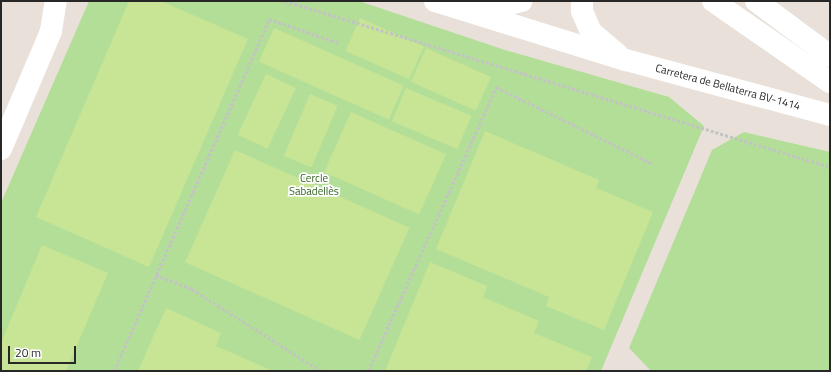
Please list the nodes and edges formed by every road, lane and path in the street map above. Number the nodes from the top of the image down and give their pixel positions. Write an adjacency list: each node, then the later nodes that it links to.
1 (56, 1): 16 (street)
2 (285, 1): 18 (path)
3 (435, 1): 9 (street, Carretera de Bellaterra BV-1414)
4 (476, 1): 9 (street, Carretera de Bellaterra BV-1414)
5 (582, 1): 12 (street, Carretera de Bellaterra BV-1414)
6 (713, 1): 14 (street)
7 (735, 1): 13 (street)
8 (756, 1): 11 (street)
9 (507, 7): 12 (street, Carretera de Bellaterra BV-1414)
10 (339, 44): 19 (path)
11 (830, 56)
12 (626, 60): 15 (street, Carretera de Bellaterra BV-1414)
13 (830, 69)
14 (830, 82)
15 (830, 115)
16 (1, 149)
17 (651, 163): 22 (path)
18 (830, 167)
19 (156, 275): 20 (path); 21 (path)
20 (114, 371)
21 (322, 371)
22 (368, 371)

